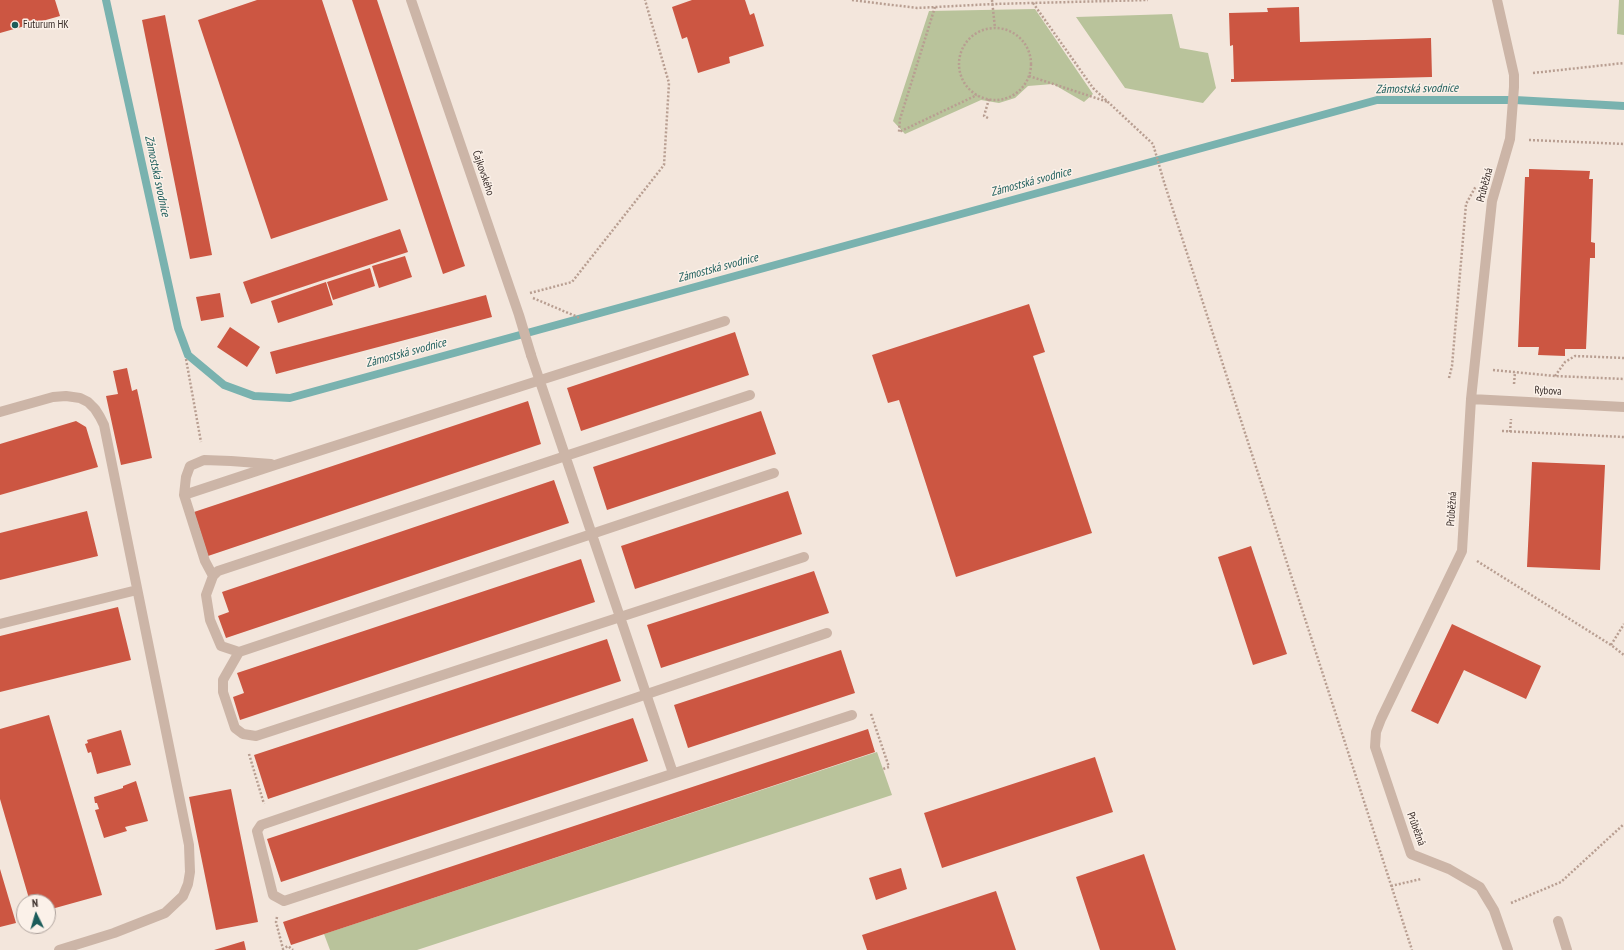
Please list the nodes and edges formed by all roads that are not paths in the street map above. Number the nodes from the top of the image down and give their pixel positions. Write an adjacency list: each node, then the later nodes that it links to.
1 (411, 0): 4 (street, Čajkovského)
2 (1498, 0): 6 (street, Průběžná)
3 (725, 321): 4 (street)
4 (539, 380): 9 (street, Čajkovského); 10 (street)
5 (750, 395): 9 (street)
6 (1472, 399): 7 (street, Rybova); 26 (street, Průběžná)
7 (1624, 407)
8 (0, 412): 16 (street)
9 (565, 456): 13 (street, Čajkovského); 15 (street)
10 (275, 465): 12 (street); 12 (street)
11 (774, 473): 13 (street)
12 (184, 496): 15 (street)
13 (592, 534): 17 (street, Čajkovského); 20 (street)
14 (804, 557): 17 (street)
15 (213, 576): 20 (street)
16 (137, 590): 18 (street); 25 (street)
17 (620, 617): 20 (street); 21 (street, Čajkovského)
18 (0, 624)
19 (827, 633): 21 (street)
20 (239, 652)
21 (646, 694): 23 (street, Čajkovského); 23 (street)
22 (852, 715): 23 (street)
23 (673, 773)
24 (1558, 921): 27 (street)
25 (58, 950)
26 (1508, 950)
27 (1567, 950)

